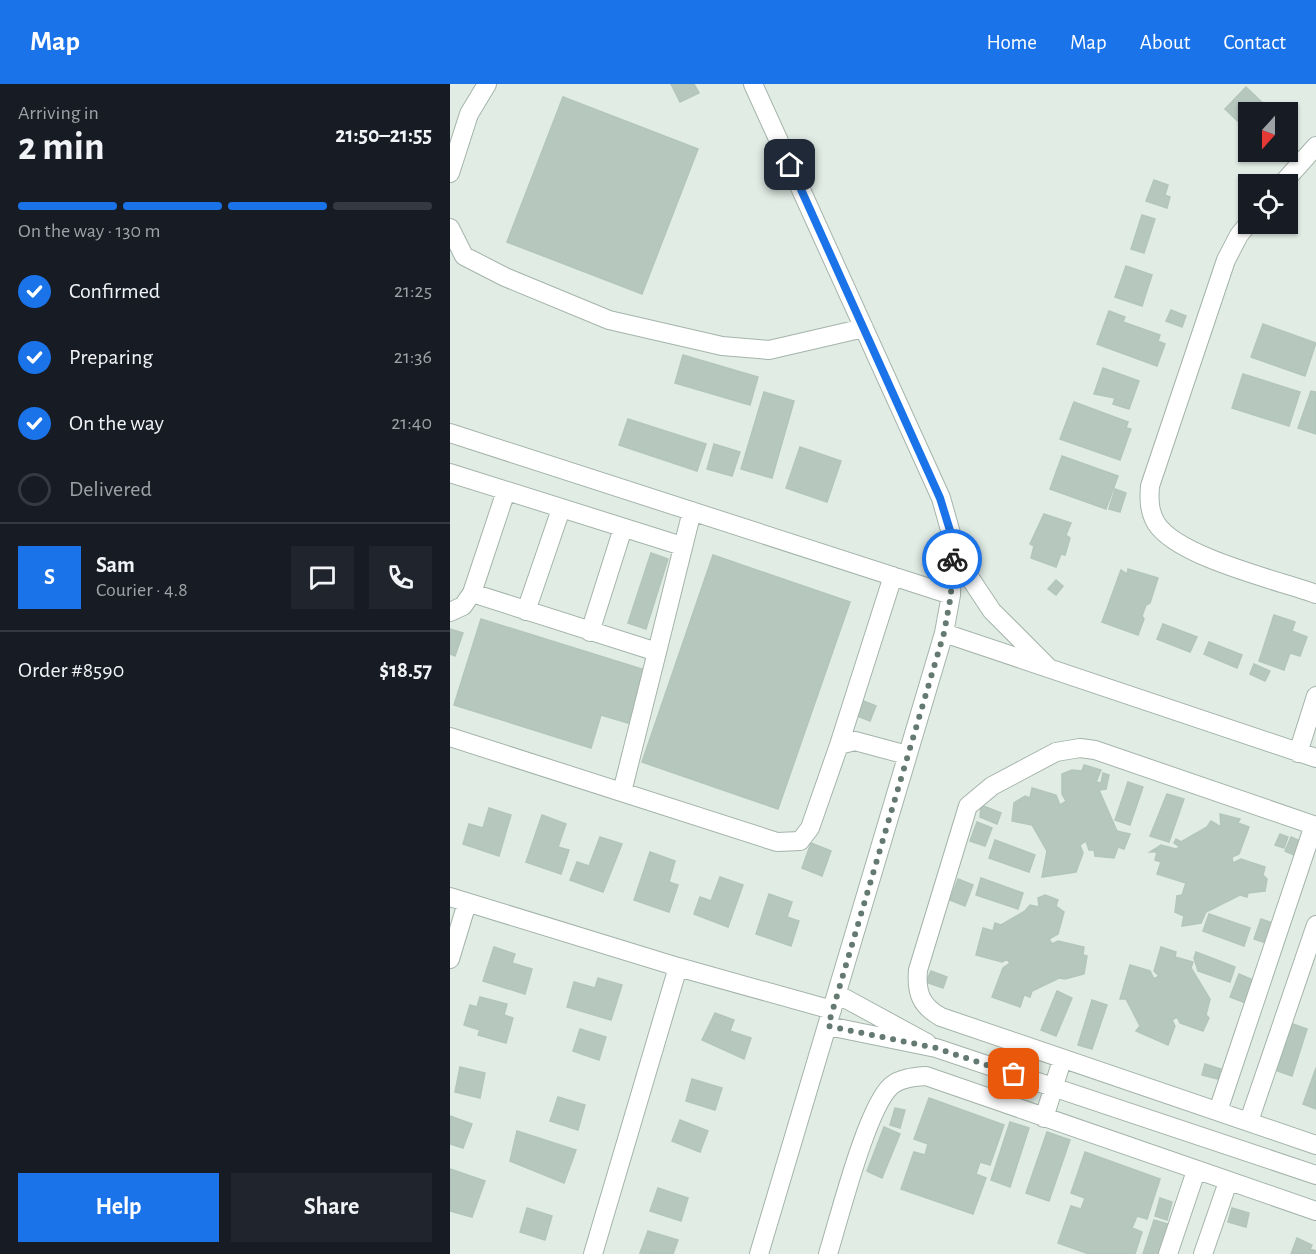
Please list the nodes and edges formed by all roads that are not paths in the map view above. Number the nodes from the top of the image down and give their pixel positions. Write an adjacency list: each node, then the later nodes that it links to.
1 (487, 84): 4 (street)
2 (753, 84): 8 (street)
3 (1316, 146): 5 (street)
4 (450, 173)
5 (1291, 174)
6 (450, 228): 8 (street)
7 (1240, 234): 19 (street)
8 (864, 328): 15 (street)
9 (450, 433): 13 (street)
10 (450, 473): 11 (street)
11 (506, 491): 12 (street); 18 (street)
12 (561, 509): 14 (street); 21 (street)
13 (692, 511): 16 (street); 17 (street)
14 (623, 528): 16 (street); 23 (street)
15 (952, 537): 20 (street); 26 (street)
16 (682, 546): 25 (street)
17 (893, 576): 20 (street); 29 (street)
18 (472, 593): 21 (street); 22 (street)
19 (1316, 594)
20 (951, 595): 24 (street)
21 (526, 611): 23 (street)
22 (450, 612)
23 (590, 632): 25 (street)
24 (944, 633): 26 (street); 31 (street)
25 (657, 652): 33 (street)
26 (1051, 669): 30 (street)
27 (1316, 696): 30 (street)
28 (450, 737): 33 (street)
29 (839, 745): 31 (street); 33 (street)
30 (1298, 753): 32 (street)
31 (907, 755): 39 (street)
32 (1316, 758)
33 (622, 792)
34 (1315, 826): 41 (street); 43 (street)
35 (458, 900): 37 (street); 38 (street)
36 (1316, 925): 45 (street)
37 (450, 959)
38 (678, 967): 39 (street); 51 (street)
39 (832, 1010): 40 (street); 40 (street); 52 (street)
40 (936, 1048): 42 (street)
41 (1062, 1060): 42 (street); 43 (street)
42 (1053, 1087): 44 (street); 48 (street)
43 (1218, 1111): 45 (street)
44 (1044, 1118): 47 (street); 53 (street)
45 (1249, 1121): 46 (street)
46 (1316, 1145)
47 (1196, 1171): 49 (street); 54 (street)
48 (1316, 1175)
49 (1228, 1182): 50 (street); 55 (street)
50 (1316, 1211)
51 (593, 1254)
52 (759, 1254)
53 (828, 1254)
54 (1168, 1254)
55 (1203, 1254)

